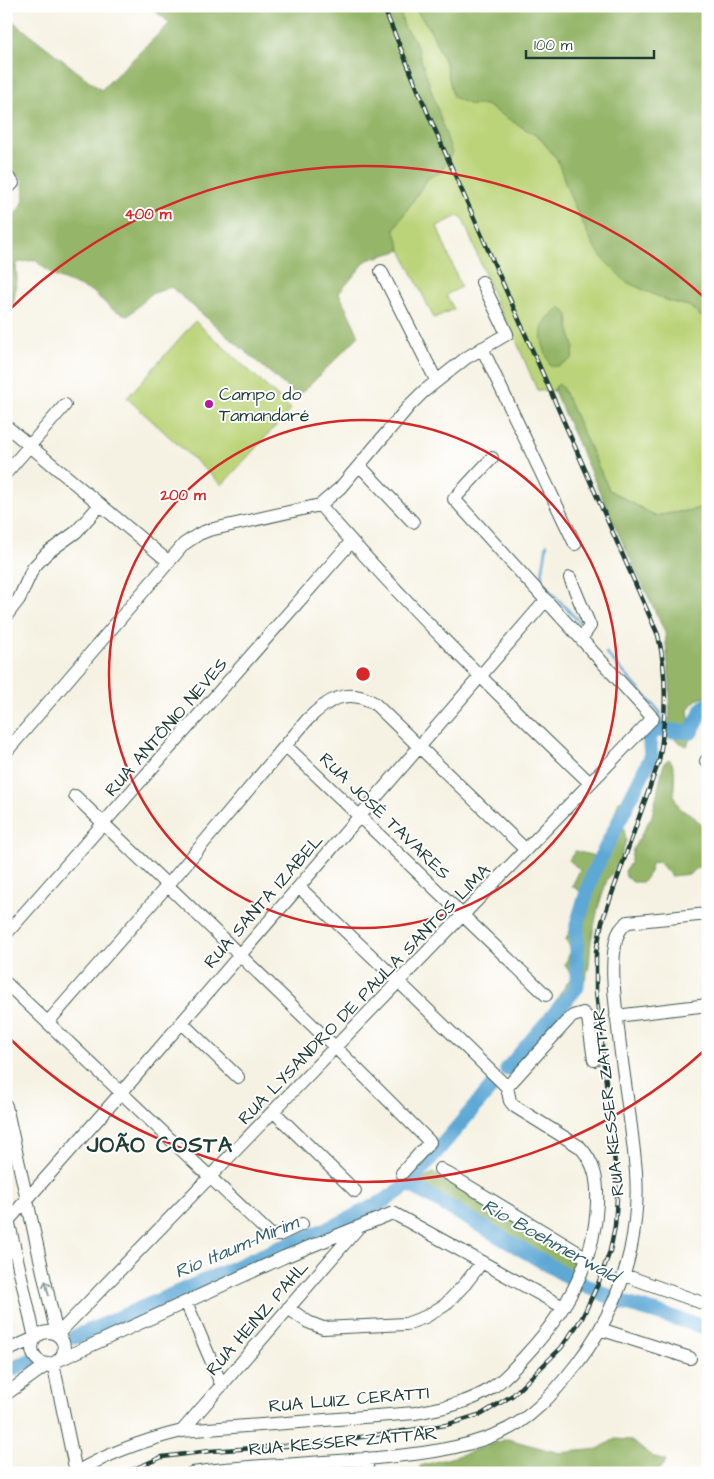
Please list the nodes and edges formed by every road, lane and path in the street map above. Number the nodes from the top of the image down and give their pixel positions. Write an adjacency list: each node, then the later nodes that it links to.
1 (382, 271): 4 (street)
2 (482, 282): 3 (street)
3 (482, 348): 4 (street); 15 (street)
4 (436, 380): 9 (street)
5 (65, 405): 7 (street)
6 (6, 426): 7 (street)
7 (29, 446): 10 (street); 11 (street)
8 (492, 458): 18 (street)
9 (360, 466): 12 (street); 13 (street)
10 (6, 473)
11 (100, 505): 16 (street); 19 (street)
12 (320, 505): 14 (street); 16 (street)
13 (413, 522)
14 (351, 542): 21 (street); 28 (street, RUA ANTÔNIO NEVES)
15 (576, 544)
16 (169, 562): 24 (street)
17 (570, 578): 20 (street)
18 (546, 600): 20 (street); 21 (street, RUA SANTA IZABEL)
19 (6, 616)
20 (581, 640): 25 (street, RUA LYSANDRO DE PAULA SANTOS LIMA)
21 (480, 677): 23 (street, RUA SANTA IZABEL); 25 (street)
22 (286, 746): 23 (street); 27 (street, RUA JOSÉ TAVARES); 30 (street)
23 (419, 747): 27 (street, RUA SANTA IZABEL); 29 (street)
24 (6, 752)
25 (590, 783): 29 (street, RUA LYSANDRO DE PAULA SANTOS LIMA)
26 (75, 796): 28 (street)
27 (360, 816): 31 (street, RUA SANTA IZABEL); 33 (street, RUA JOSÉ TAVARES)
28 (104, 823): 30 (street); 34 (street, RUA ANTÔNIO NEVES)
29 (526, 850): 33 (street, RUA LYSANDRO DE PAULA SANTOS LIMA)
30 (168, 885): 35 (street); 41 (street)
31 (299, 887): 35 (street, RUA SANTA IZABEL); 36 (street, RUA LUIZ CERATTI)
32 (708, 914): 40 (street, RUA KESSER ZATTAR)
33 (463, 916): 36 (street, RUA LYSANDRO DE PAULA SANTOS LIMA); 38 (street, RUA JOSÉ TAVARES)
34 (6, 934)
35 (240, 955): 42 (street, RUA SANTA IZABEL); 43 (street)
36 (399, 982): 43 (street, RUA LYSANDRO DE PAULA SANTOS LIMA); 46 (street, RUA LUIZ CERATTI)
37 (6, 983): 41 (street)
38 (546, 996)
39 (708, 1005): 40 (street)
40 (616, 1016): 62 (street, RUA KESSER ZATTAR)
41 (48, 1022): 47 (street)
42 (182, 1023): 45 (street); 47 (street, RUA SANTA IZABEL)
43 (336, 1048): 49 (street, RUA LYSANDRO DE PAULA SANTOS LIMA); 51 (street)
44 (594, 1060): 46 (street)
45 (238, 1077)
46 (507, 1087): 58 (street, RUA LUIZ CERATTI)
47 (122, 1092): 52 (street); 54 (street, RUA SANTA IZABEL)
48 (6, 1106): 54 (street)
49 (274, 1112): 52 (street, RUA LYSANDRO DE PAULA SANTOS LIMA); 53 (street)
50 (440, 1169): 58 (street)
51 (402, 1173)
52 (211, 1178): 56 (street); 68 (street, RUA LYSANDRO DE PAULA SANTOS LIMA)
53 (355, 1191)
54 (27, 1200): 55 (street, RUA SANTA IZABEL); 60 (street)
55 (7, 1219): 61 (street)
56 (302, 1224)
57 (358, 1228): 59 (street); 63 (street); 66 (street, RUA HEINZ PAHL)
58 (587, 1258): 65 (street, RUA LUIZ CERATTI)
59 (482, 1262): 65 (street); 66 (street)
60 (42, 1269): 61 (street); 68 (street, one-way to 60)
61 (20, 1274): 69 (street)
62 (624, 1275): 64 (street); 67 (street, RUA KESSER ZATTAR)
63 (186, 1302): 72 (street); 73 (street)
64 (708, 1305)
65 (563, 1307): 75 (street, RUA LUIZ CERATTI)
66 (288, 1308): 73 (street, RUA HEINZ PAHL)
67 (600, 1329): 71 (street); 76 (street, RUA KESSER ZATTAR)
68 (58, 1335): 69 (street); 72 (street)
69 (35, 1338): 70 (street); 72 (street)
70 (6, 1351)
71 (690, 1358)
72 (52, 1362): 74 (street); 78 (street)
73 (222, 1386): 75 (street, RUA HEINZ PAHL)
74 (6, 1394)
75 (182, 1431): 78 (street, RUA LUIZ CERATTI)
76 (366, 1458): 77 (street, RUA KESSER ZATTAR); 80 (street)
77 (277, 1469): 79 (street, RUA KESSER ZATTAR)
78 (75, 1472)
79 (192, 1473)
80 (368, 1473)

